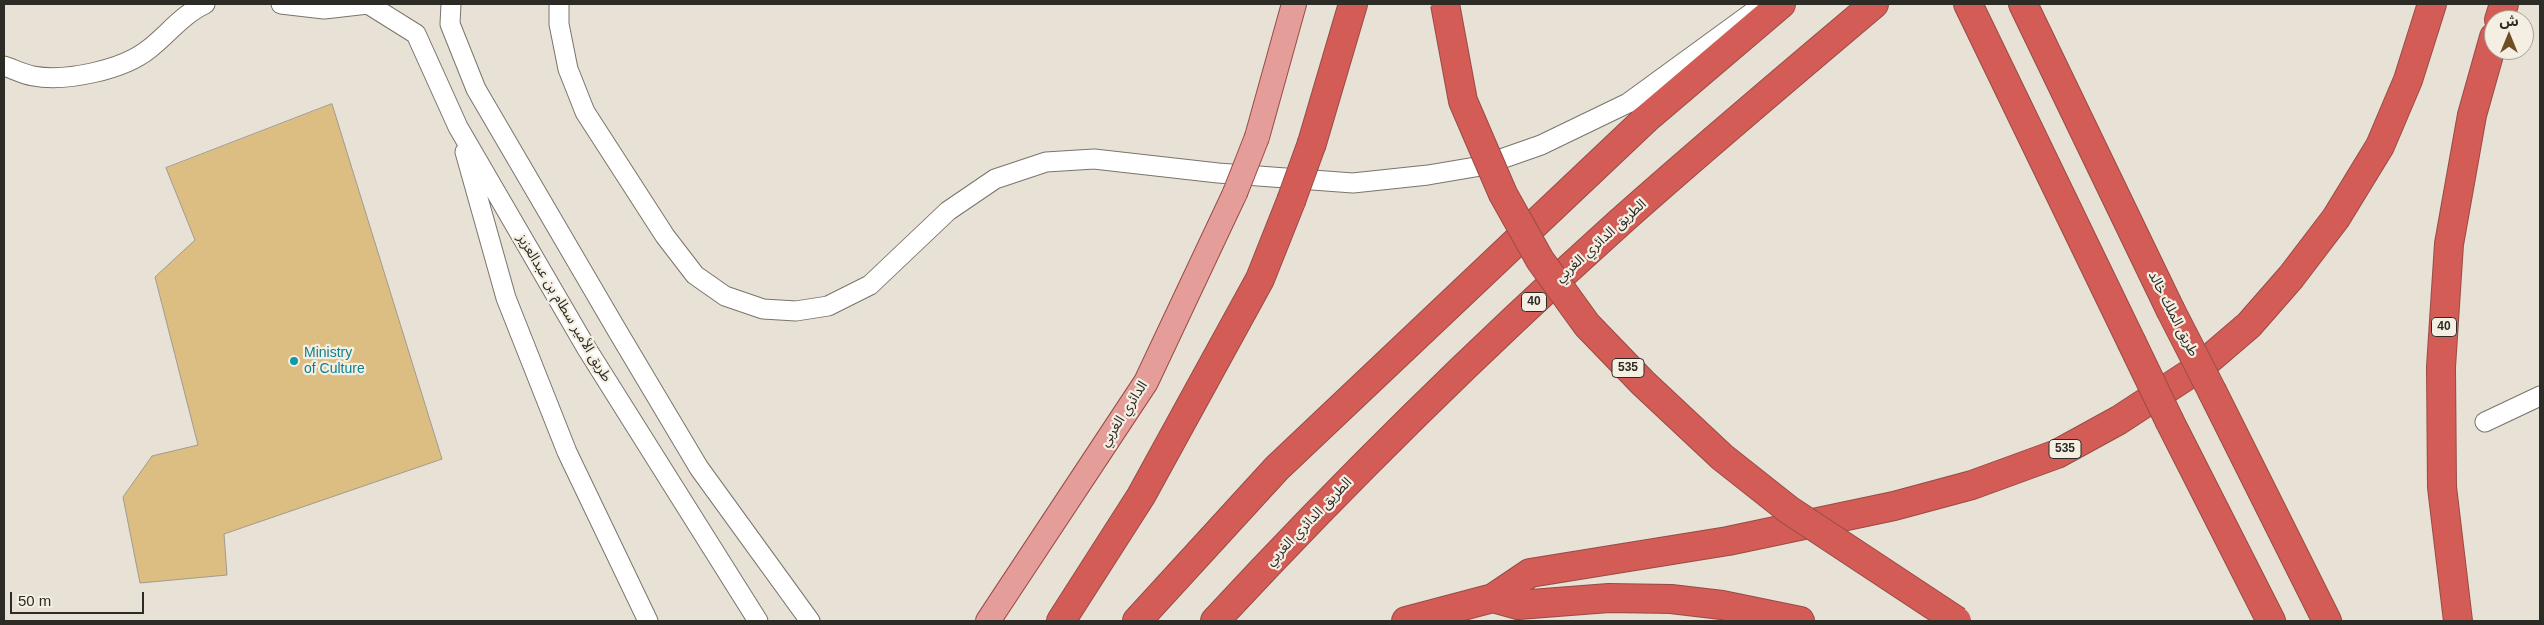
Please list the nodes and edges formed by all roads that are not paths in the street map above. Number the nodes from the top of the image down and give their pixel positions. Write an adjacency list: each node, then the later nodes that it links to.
1 (205, 4): 16 (street)
2 (281, 4): 3 (street)
3 (368, 4): 17 (street, طريق الأمير سطام بن عبدالعزيز)
4 (451, 4): 23 (street)
5 (559, 4): 9 (street)
6 (1294, 4): 24 (main road, الدائري الغربي, bridge)
7 (1353, 4): 25 (highway, bridge)
8 (1445, 4): 30 (highway, 535, bridge)
9 (1764, 4)
10 (1781, 4): 26 (highway)
11 (1874, 4): 27 (highway, الطريق الدائري الغربي / 40)
12 (1968, 4): 31 (highway, bridge)
13 (2023, 4): 32 (highway, طريق الملك خالد, bridge)
14 (2432, 4): 20 (highway, 535)
15 (2488, 60): 33 (highway, 40)
16 (4, 66)
17 (458, 127): 21 (street); 22 (street, طريق الأمير سطام بن عبدالعزيز)
18 (2540, 396): 19 (street)
19 (2485, 422)
20 (1493, 598): 28 (highway, 535); 29 (highway)
21 (648, 621)
22 (758, 621)
23 (810, 621)
24 (988, 621)
25 (1061, 621)
26 (1137, 621)
27 (1215, 621)
28 (1406, 621)
29 (1800, 621)
30 (1957, 621)
31 (2271, 621)
32 (2327, 621)
33 (2458, 621)

